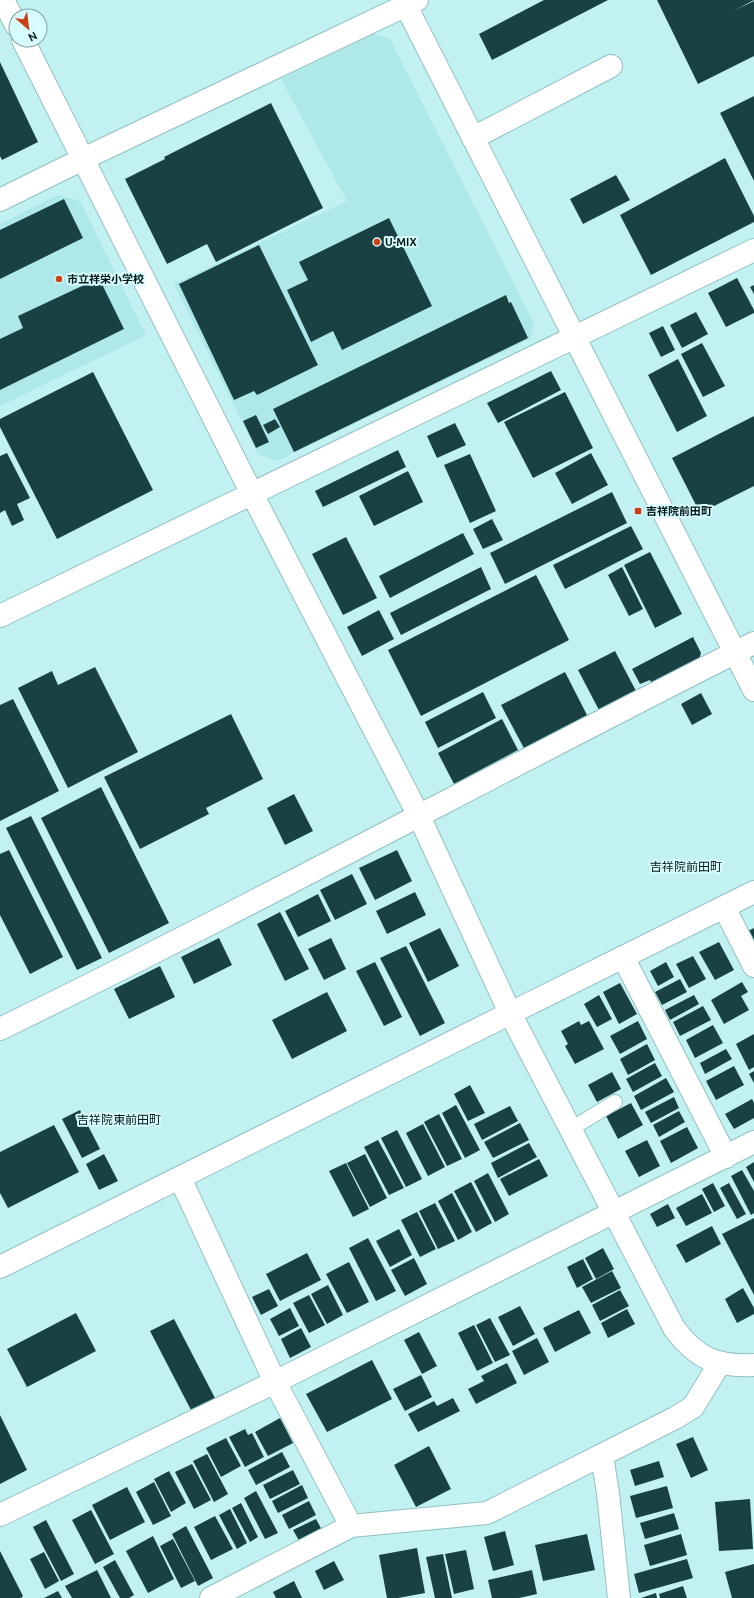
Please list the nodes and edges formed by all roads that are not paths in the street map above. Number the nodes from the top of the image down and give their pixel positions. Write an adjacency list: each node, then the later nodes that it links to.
1 (3, 0): 3 (street)
2 (408, 2): 6 (street); 7 (street)
3 (8, 10)
4 (27, 48): 7 (street)
5 (610, 66): 6 (street)
6 (473, 138): 10 (street)
7 (83, 159): 8 (street); 11 (street)
8 (0, 200)
9 (754, 250): 10 (street)
10 (574, 336): 11 (street); 14 (street)
11 (252, 494): 12 (street); 16 (street)
12 (0, 616)
13 (754, 644): 14 (street)
14 (735, 653): 15 (street); 16 (street)
15 (754, 690)
16 (419, 816): 21 (street); 22 (street)
17 (754, 892): 18 (street)
18 (724, 907): 19 (street); 20 (street)
19 (623, 957): 21 (street); 26 (street)
20 (754, 966)
21 (510, 1014): 24 (street); 27 (street)
22 (0, 1029)
23 (615, 1102): 24 (lane)
24 (571, 1129): 28 (street)
25 (754, 1142): 26 (street)
26 (726, 1156): 28 (street)
27 (180, 1178): 29 (street); 32 (street)
28 (614, 1212): 30 (street); 32 (street)
29 (0, 1267)
30 (720, 1362): 31 (street); 33 (street)
31 (754, 1365)
32 (275, 1382): 34 (street); 35 (street)
33 (602, 1456): 35 (street); 37 (street)
34 (0, 1515)
35 (351, 1526): 36 (street)
36 (211, 1598)
37 (619, 1598)

